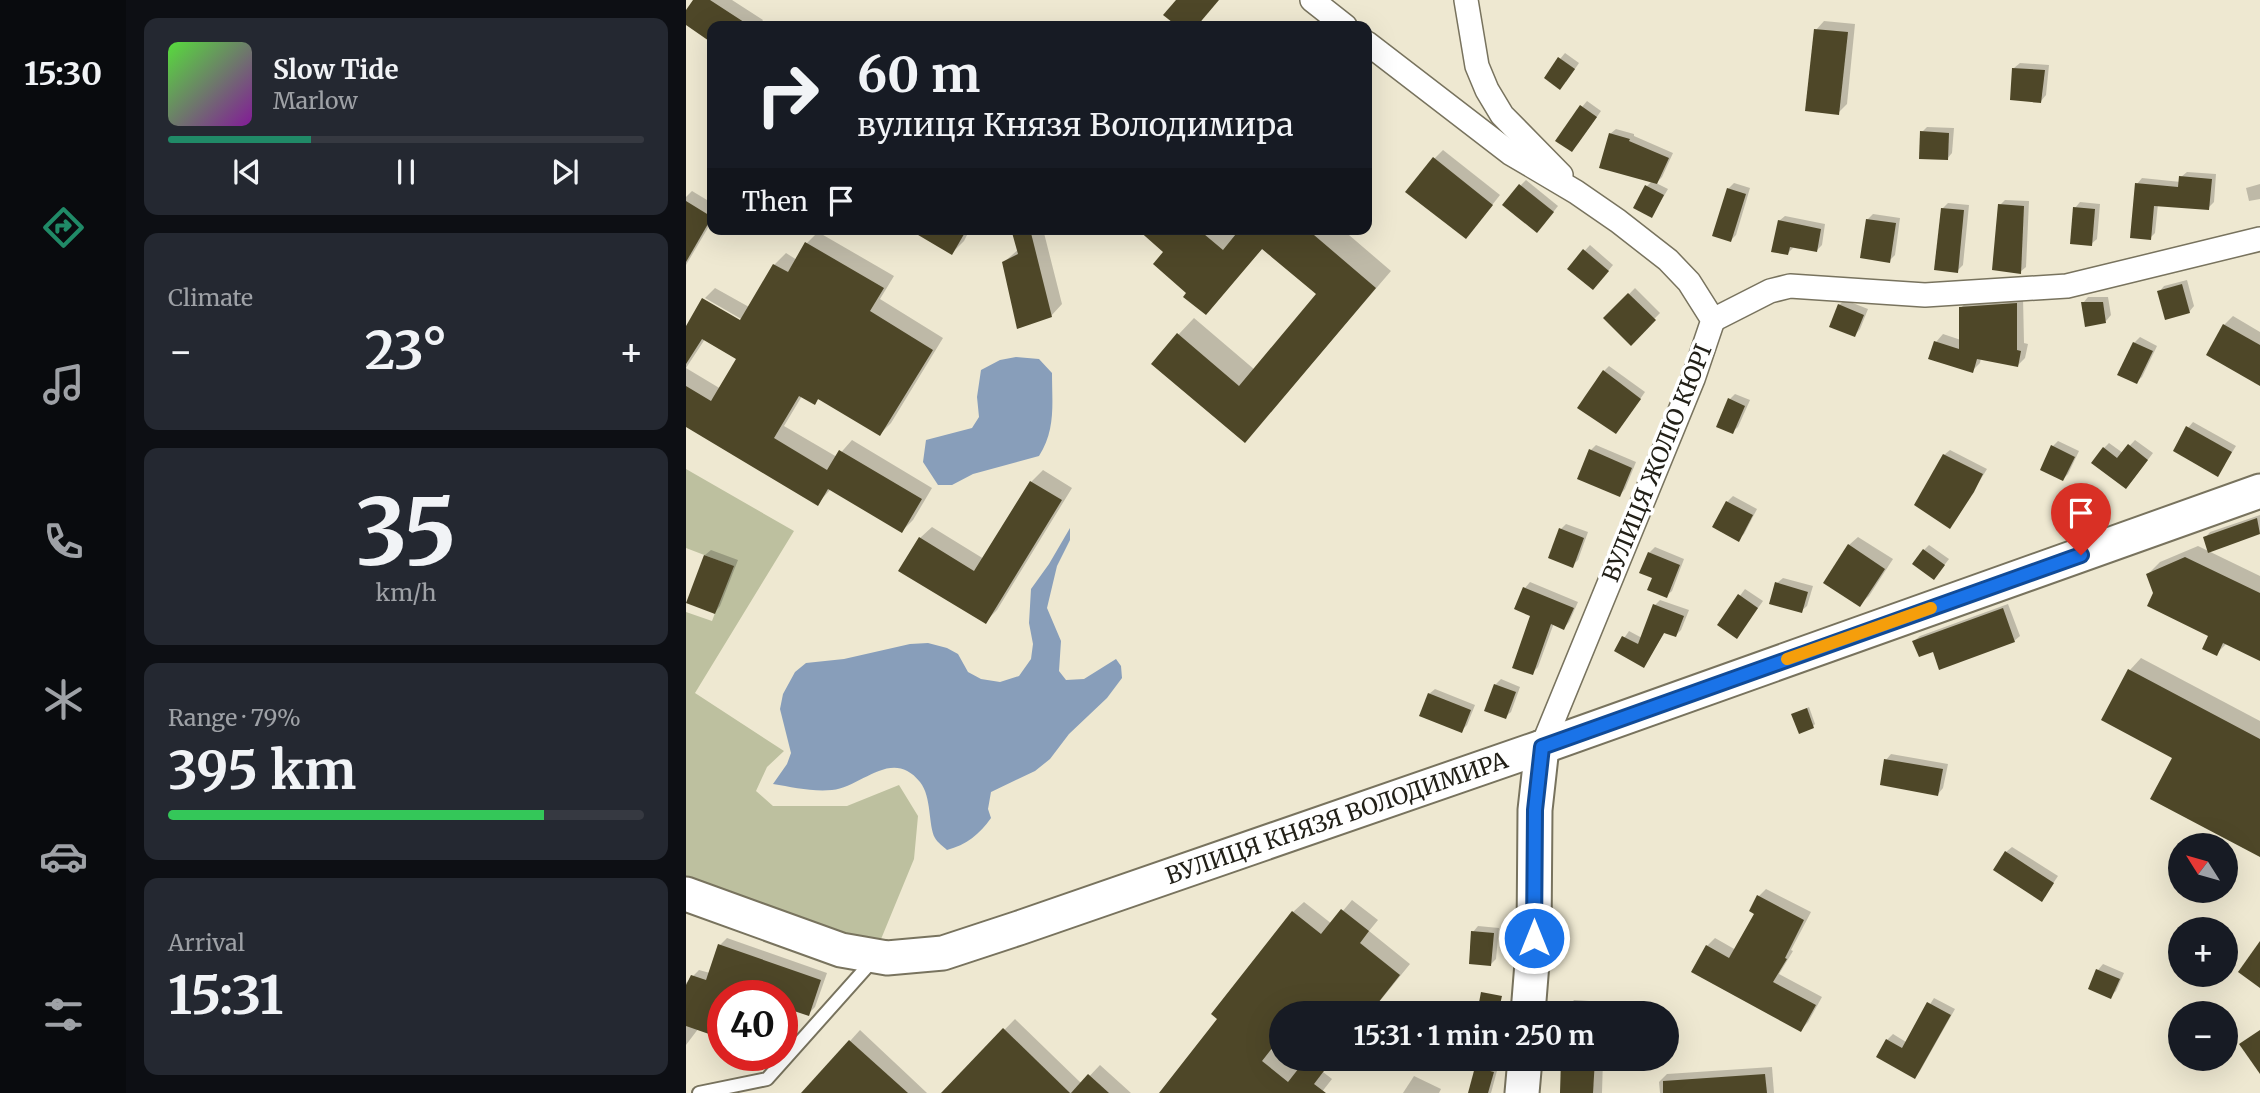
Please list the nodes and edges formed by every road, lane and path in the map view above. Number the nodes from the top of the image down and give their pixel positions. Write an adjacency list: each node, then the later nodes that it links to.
1 (1312, 0): 3 (street)
2 (1466, 0): 5 (street)
3 (1339, 21)
4 (1372, 47): 5 (street, ВУЛИЦЯ ЖОЛІО КЮРІ)
5 (1576, 192): 7 (street, ВУЛИЦЯ ЖОЛІО КЮРІ)
6 (2260, 239): 7 (street)
7 (1713, 320): 9 (street, ВУЛИЦЯ ЖОЛІО КЮРІ)
8 (2260, 491): 9 (main road, ВУЛИЦЯ КНЯЗЯ ВОЛОДИМИРА)
9 (1542, 747): 11 (main road, ВУЛИЦЯ КНЯЗЯ ВОЛОДИМИРА); 12 (main road)
10 (686, 894): 11 (main road, ВУЛИЦЯ КНЯЗЯ ВОЛОДИМИРА)
11 (877, 956): 14 (lane)
12 (1529, 1001)
13 (1523, 1071): 15 (main road)
14 (699, 1093)
15 (1522, 1093)

